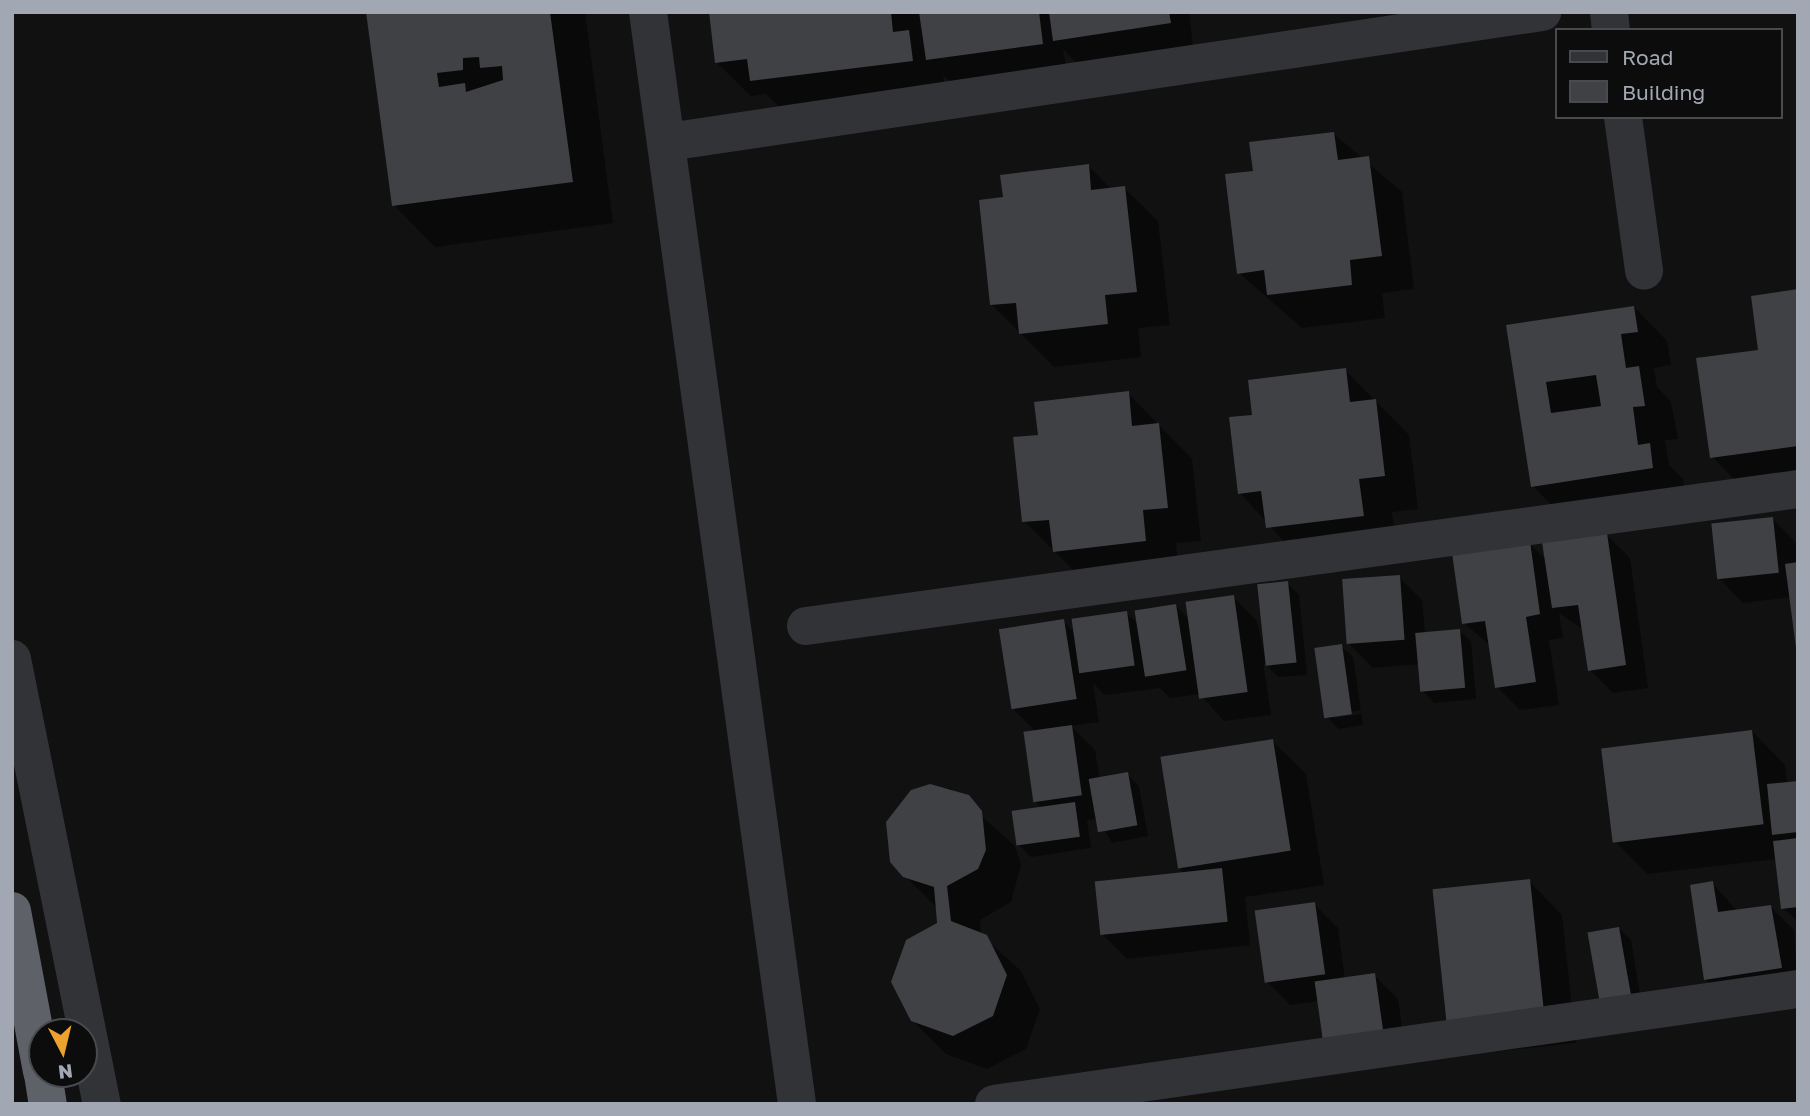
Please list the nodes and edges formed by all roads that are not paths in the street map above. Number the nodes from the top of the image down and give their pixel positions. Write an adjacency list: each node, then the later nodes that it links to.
1 (648, 12): 4 (street)
2 (1542, 12): 4 (street)
3 (1623, 119): 5 (street)
4 (668, 142): 13 (street)
5 (1644, 271)
6 (1798, 489): 7 (street)
7 (806, 626)
8 (12, 659): 12 (street)
9 (12, 911): 11 (highway)
10 (1798, 989): 14 (street)
11 (32, 1018)
12 (102, 1104)
13 (797, 1104)
14 (994, 1104)

